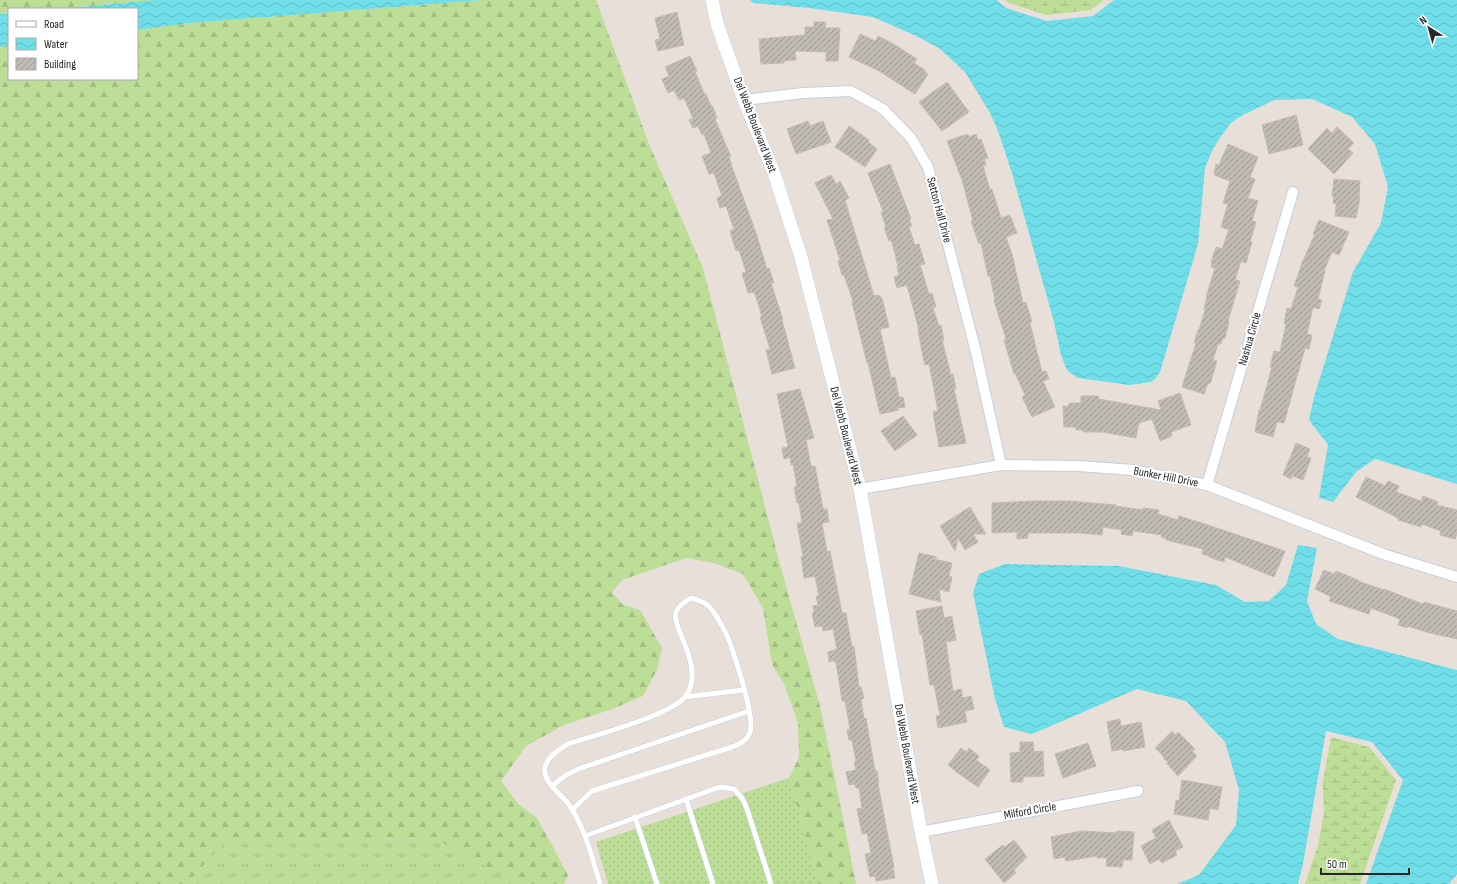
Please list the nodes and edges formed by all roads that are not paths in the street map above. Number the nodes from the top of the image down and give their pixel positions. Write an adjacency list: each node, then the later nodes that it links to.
1 (712, 0): 2 (street, Del Webb Boulevard West)
2 (744, 100): 4 (street, Setton Hall Drive); 6 (street, Del Webb Boulevard West)
3 (1293, 192): 5 (street, Nashua Circle)
4 (1001, 465): 5 (street, Bunker Hill Drive); 6 (street, Bunker Hill Drive)
5 (1207, 485): 7 (street, Bunker Hill Drive)
6 (860, 489): 16 (street, Del Webb Boulevard West)
7 (1457, 577)
8 (743, 690): 9 (lane); 9 (lane); 10 (lane)
9 (685, 697): 11 (lane)
10 (749, 711): 11 (lane); 14 (lane)
11 (552, 786): 14 (lane)
12 (1138, 791): 16 (street, Milford Circle)
13 (686, 799): 15 (lane); 20 (lane); 21 (lane)
14 (572, 810): 17 (lane)
15 (635, 817): 17 (lane); 19 (lane)
16 (921, 832): 22 (street, Del Webb Boulevard West)
17 (585, 836): 18 (lane)
18 (600, 884)
19 (657, 884)
20 (713, 884)
21 (771, 884)
22 (932, 884)

